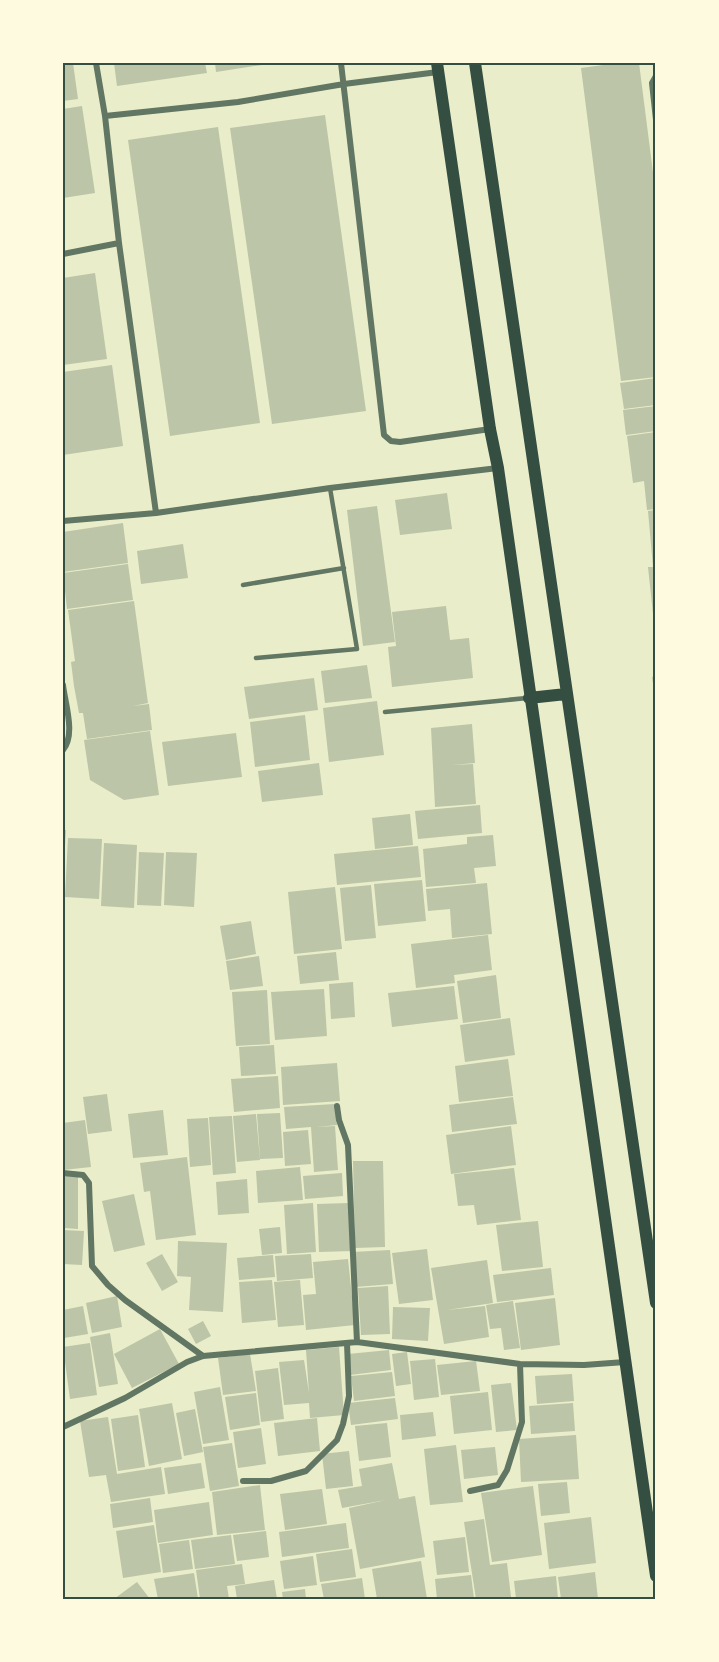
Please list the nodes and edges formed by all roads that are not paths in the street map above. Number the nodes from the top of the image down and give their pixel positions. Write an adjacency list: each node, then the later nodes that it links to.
1 (96, 63): 7 (street)
2 (341, 63): 6 (street)
3 (475, 63): 20 (main road)
4 (437, 68): 6 (street); 11 (main road)
5 (656, 76): 8 (street)
6 (344, 84): 7 (street); 11 (street)
7 (105, 116): 9 (street)
8 (656, 120)
9 (119, 243): 10 (street); 14 (street)
10 (63, 254)
11 (490, 429): 12 (main road)
12 (498, 468): 13 (street); 21 (main road)
13 (330, 488): 14 (street); 16 (lane)
14 (156, 513): 15 (street)
15 (63, 521)
16 (344, 568): 17 (lane); 18 (lane)
17 (243, 585)
18 (256, 658)
19 (63, 684): 23 (street)
20 (566, 694): 21 (main road); 26 (main road)
21 (529, 698): 22 (lane); 31 (main road)
22 (385, 712)
23 (63, 750)
24 (337, 1106): 28 (street)
25 (63, 1173): 30 (street)
26 (653, 1263): 27 (main road)
27 (656, 1303)
28 (357, 1342): 29 (street); 32 (street)
29 (347, 1343): 30 (street); 34 (street)
30 (203, 1356): 33 (street)
31 (625, 1362): 32 (street); 36 (main road)
32 (520, 1364): 35 (street)
33 (63, 1427)
34 (243, 1481)
35 (470, 1491)
36 (656, 1576)

